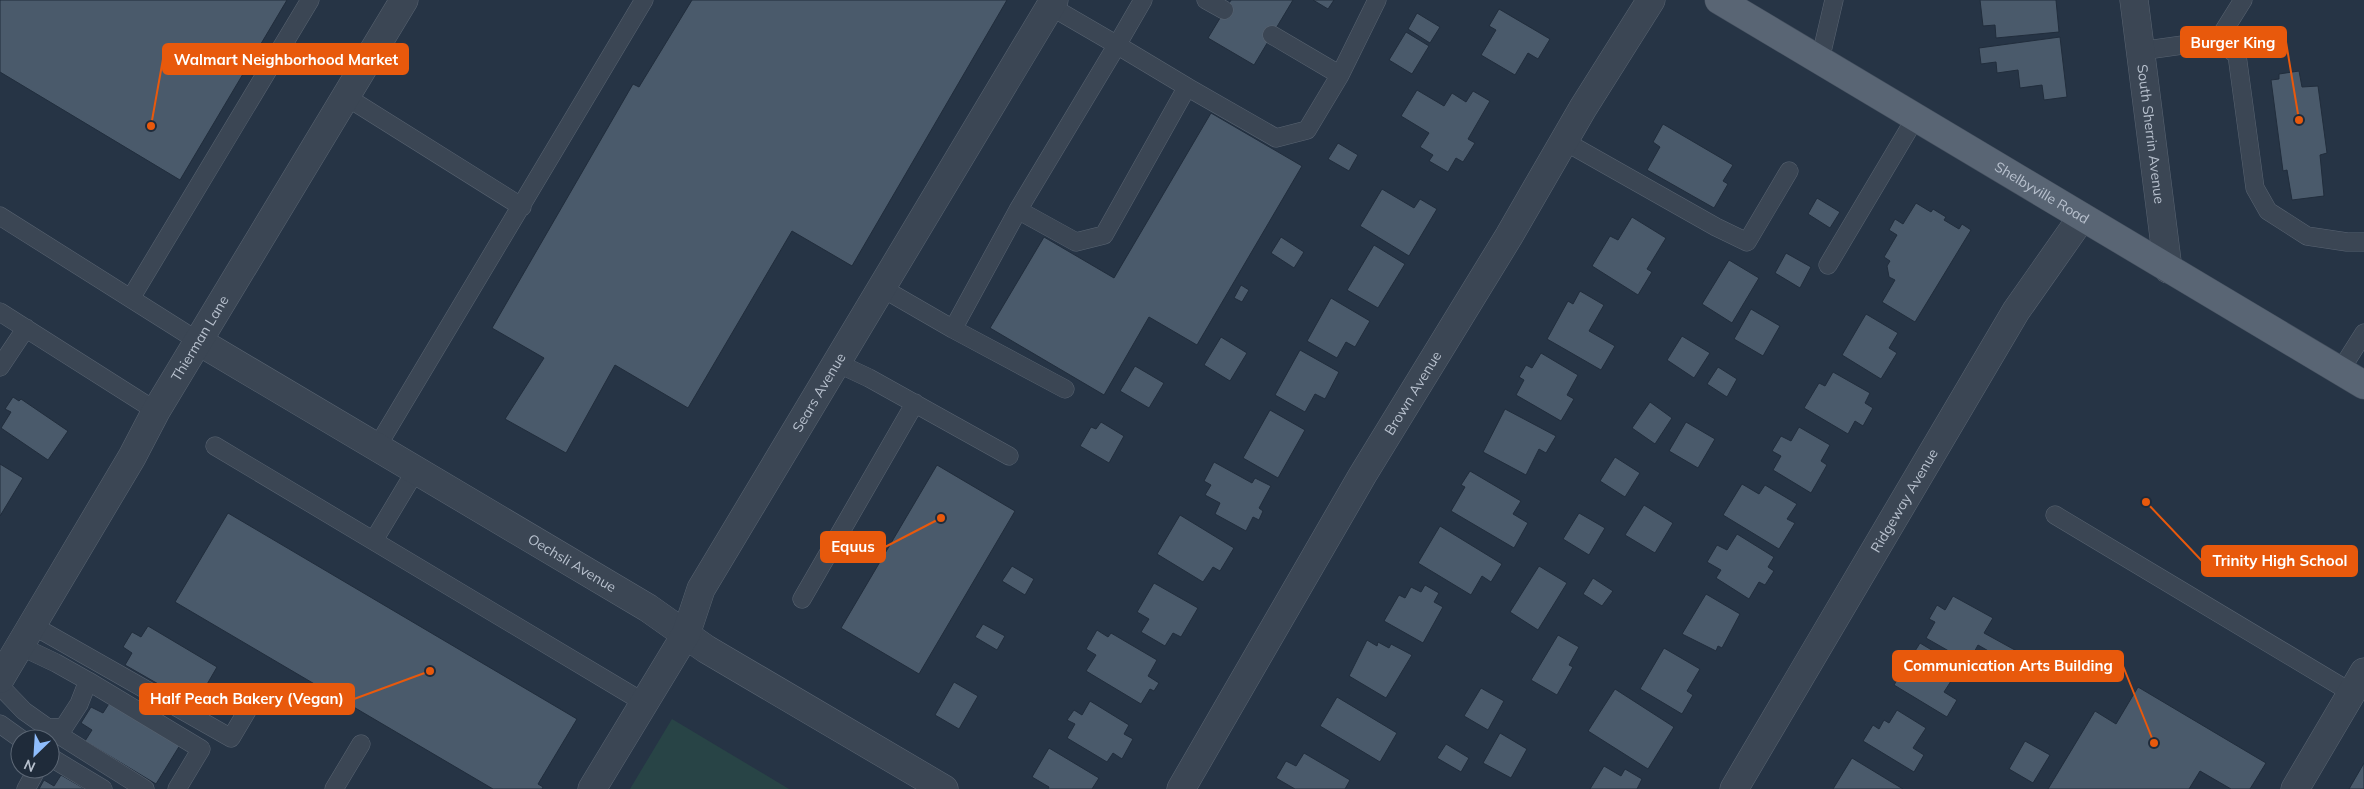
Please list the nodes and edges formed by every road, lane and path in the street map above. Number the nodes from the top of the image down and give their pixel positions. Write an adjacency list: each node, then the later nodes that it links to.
1 (310, 0): 33 (lane)
2 (404, 0): 21 (street, Thierman Lane)
3 (644, 0): 25 (lane)
4 (1143, 0): 16 (lane)
5 (1206, 0): 13 (lane)
6 (1377, 0): 19 (lane)
7 (1651, 0): 23 (street, Brown Avenue)
8 (1719, 0): 18 (main road, Shelbyville Road)
9 (1834, 0): 18 (lane)
10 (2134, 0): 17 (street, South Sherrin Avenue)
11 (2243, 0): 15 (lane)
12 (1052, 3): 16 (lane); 32 (street, Sears Avenue)
13 (1224, 10)
14 (1272, 35): 19 (lane)
15 (2218, 40): 17 (lane); 29 (lane)
16 (1117, 45): 20 (lane); 26 (lane)
17 (2140, 51): 31 (street, South Sherrin Avenue)
18 (1820, 60): 22 (main road, Shelbyville Road)
19 (1340, 75): 20 (lane)
20 (1187, 87): 26 (lane)
21 (345, 96): 25 (lane); 38 (street, Thierman Lane)
22 (1916, 117): 28 (main road, Shelbyville Road); 30 (lane)
23 (1564, 141): 24 (lane); 69 (street, Brown Avenue)
24 (1789, 171)
25 (522, 207): 47 (lane)
26 (1018, 210): 36 (lane)
27 (0, 216): 33 (lane)
28 (2082, 216): 31 (main road, Shelbyville Road); 70 (street, Ridgeway Avenue)
29 (2364, 242)
30 (1828, 265)
31 (2168, 268): 41 (main road, Shelbyville Road)
32 (882, 288): 36 (lane); 39 (street, Sears Avenue)
33 (131, 298): 38 (lane)
34 (0, 312): 35 (lane)
35 (26, 328): 40 (lane); 45 (lane)
36 (953, 328): 43 (lane)
37 (2364, 333): 41 (lane)
38 (198, 341): 45 (street, Thierman Lane); 47 (street, Oechsli Avenue)
39 (836, 363): 44 (lane); 53 (street, Sears Avenue)
40 (0, 367)
41 (2340, 371): 42 (main road, Shelbyville Road)
42 (2364, 385)
43 (1065, 389)
44 (915, 403): 48 (lane); 52 (lane)
45 (156, 411): 54 (street, Thierman Lane)
46 (215, 446): 51 (lane)
47 (377, 447): 49 (street, Oechsli Avenue)
48 (1009, 456)
49 (416, 470): 51 (lane); 53 (street, Oechsli Avenue)
50 (2055, 515): 56 (lane)
51 (374, 540): 58 (lane)
52 (802, 599)
53 (686, 634): 58 (street, Sears Avenue); 68 (street, Oechsli Avenue)
54 (13, 651): 55 (lane); 59 (lane)
55 (88, 681): 60 (lane); 65 (lane)
56 (2358, 682): 71 (street)
57 (0, 686): 60 (lane)
58 (643, 702): 67 (street, Sears Avenue)
59 (247, 711)
60 (48, 728): 64 (lane)
61 (361, 744): 66 (lane)
62 (60, 763): 63 (lane)
63 (103, 789)
64 (145, 789)
65 (177, 789)
66 (334, 789)
67 (592, 789)
68 (944, 789)
69 (1181, 789)
70 (1734, 789)
71 (2295, 789)

